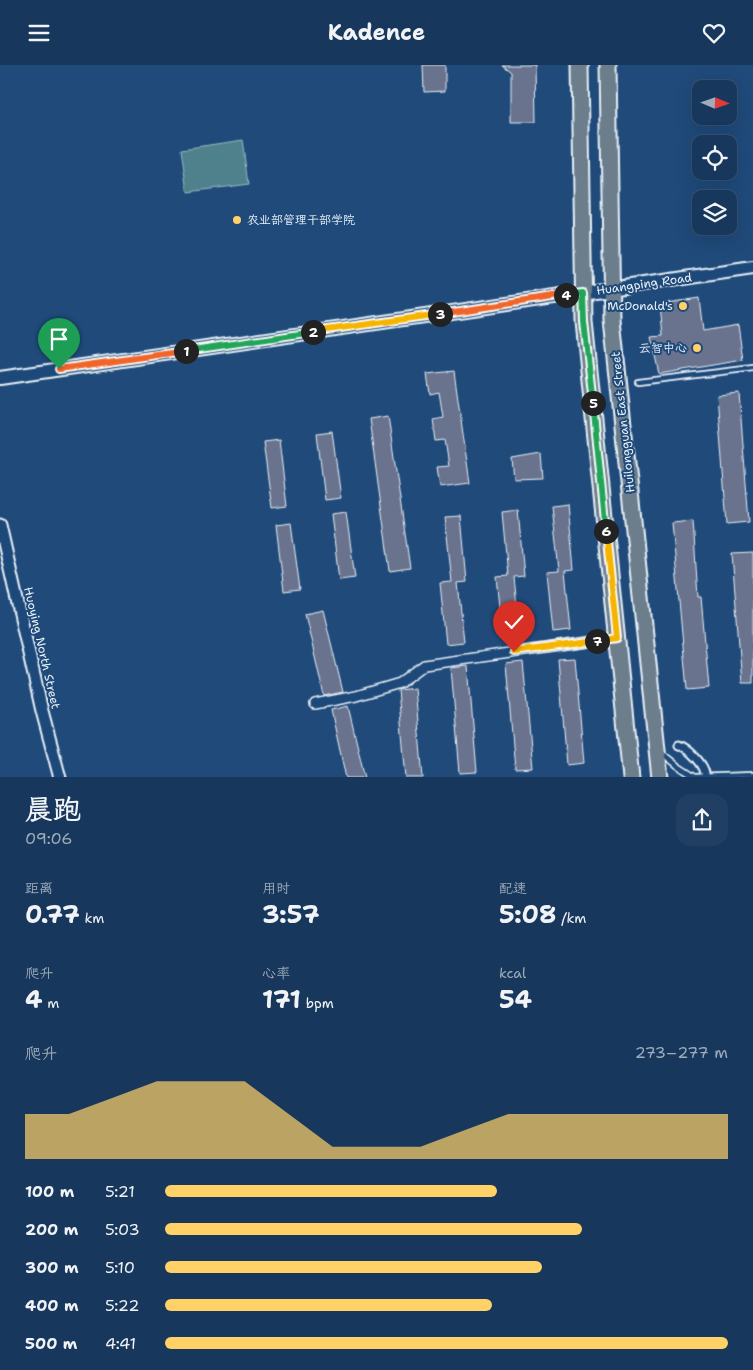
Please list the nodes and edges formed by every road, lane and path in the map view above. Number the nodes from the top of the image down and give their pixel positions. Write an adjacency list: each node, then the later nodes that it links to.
1 (580, 65): 5 (main road)
2 (608, 65): 4 (main road, Huilongguan East Street)
3 (753, 268): 4 (main road, Huangping Road)
4 (611, 289): 5 (main road, Huangping Road); 12 (main road, Huilongguan East Street)
5 (583, 293): 7 (main road, Huangping Road); 10 (main road)
6 (753, 368): 8 (lane)
7 (0, 378)
8 (638, 382)
9 (0, 525): 17 (street, Huoying North Street)
10 (617, 638): 11 (street); 18 (main road)
11 (315, 704)
12 (656, 732): 14 (lane); 19 (main road, Huilongguan East Street)
13 (679, 745): 15 (street)
14 (678, 766): 16 (lane); 20 (lane)
15 (706, 773)
16 (753, 775)
17 (60, 777)
18 (633, 777)
19 (660, 777)
20 (685, 777)

